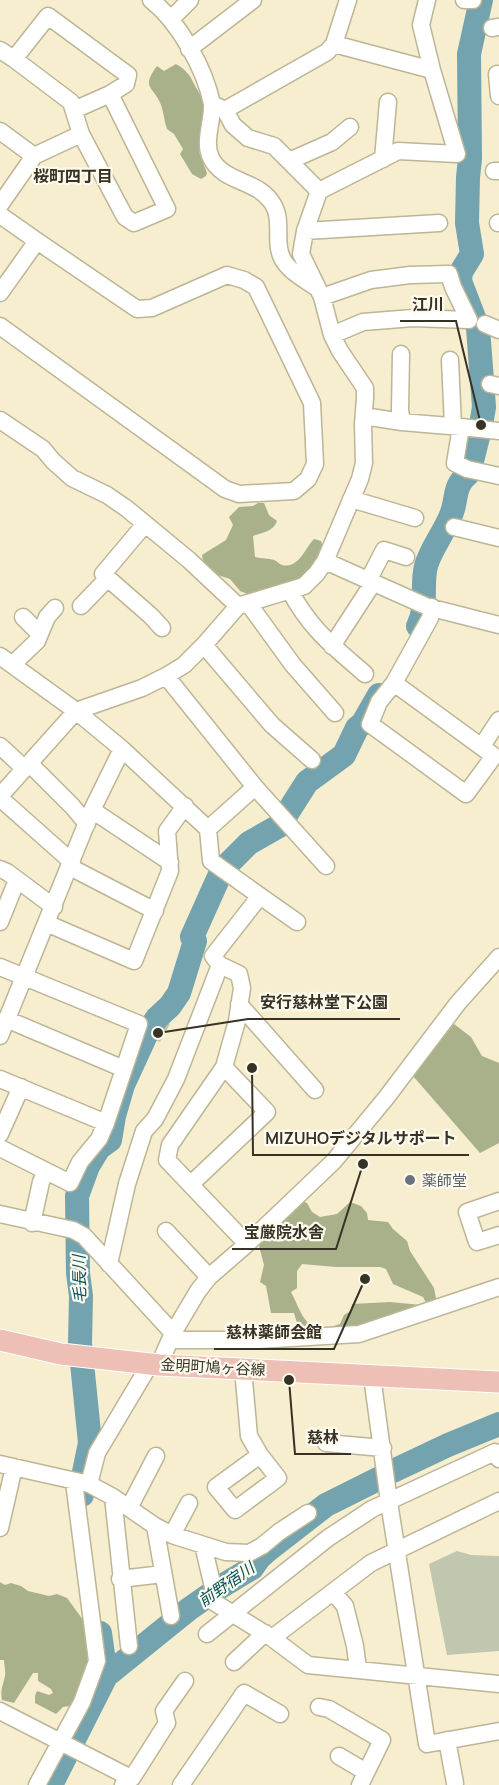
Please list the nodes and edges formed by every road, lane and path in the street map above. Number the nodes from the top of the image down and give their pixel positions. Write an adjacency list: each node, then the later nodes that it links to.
1 (190, 0): 8 (street)
2 (253, 0): 10 (street)
3 (427, 0): 12 (street)
4 (464, 0): 5 (street)
5 (474, 0)
6 (346, 1): 9 (street)
7 (156, 2): 8 (street)
8 (171, 19): 10 (street)
9 (334, 44): 12 (street); 17 (street)
10 (189, 50): 17 (street)
11 (7, 54): 14 (street); 18 (street)
12 (432, 69): 23 (street)
13 (497, 74): 15 (street)
14 (110, 94): 18 (street); 21 (street)
15 (499, 96)
16 (388, 102): 23 (street)
17 (219, 107): 24 (street); 32 (street)
18 (74, 110): 21 (street)
19 (350, 127): 24 (street)
20 (0, 130): 22 (street)
21 (81, 134): 22 (street)
22 (34, 156): 26 (street)
23 (383, 159): 25 (street)
24 (289, 161): 25 (street)
25 (319, 191): 29 (street)
26 (0, 205)
27 (0, 215): 30 (street)
28 (439, 223): 29 (street)
29 (305, 231): 32 (street)
30 (37, 241): 31 (street); 33 (street)
31 (1, 289)
32 (320, 293): 34 (street); 34 (street)
33 (0, 326)
34 (332, 335): 37 (street)
35 (401, 354): 39 (street)
36 (450, 360): 40 (street)
37 (364, 416): 39 (street); 43 (street)
38 (0, 420): 45 (street)
39 (402, 422): 40 (street)
40 (457, 426): 41 (street); 42 (street)
41 (499, 431)
42 (499, 476)
43 (351, 499): 44 (street); 49 (street)
44 (415, 518)
45 (145, 524): 50 (street); 53 (street)
46 (454, 527): 47 (street)
47 (499, 538)
48 (406, 557): 51 (street)
49 (325, 561): 51 (street); 52 (street)
50 (108, 578): 54 (street); 59 (street)
51 (370, 582): 55 (street); 62 (street)
52 (290, 591): 53 (street); 62 (street)
53 (243, 605): 61 (street); 68 (street)
54 (81, 606)
55 (432, 607): 58 (street); 66 (street)
56 (55, 608): 60 (street)
57 (23, 617): 60 (street)
58 (499, 625)
59 (162, 628)
60 (40, 634): 63 (street)
61 (204, 645): 65 (street); 73 (street)
62 (332, 646): 64 (street)
63 (5, 664): 67 (street)
64 (366, 674)
65 (166, 676): 67 (street); 75 (street)
66 (394, 683): 71 (street); 71 (street)
67 (76, 711): 72 (street); 74 (street)
68 (335, 712)
69 (499, 720): 71 (street)
70 (0, 746): 74 (street)
71 (482, 747)
72 (123, 749): 77 (street); 78 (street)
73 (312, 760)
74 (28, 767): 76 (street); 78 (street)
75 (255, 787): 79 (street); 82 (street)
76 (0, 797): 81 (street)
77 (185, 806): 79 (street); 80 (street)
78 (90, 817): 80 (street); 81 (street)
79 (208, 829): 85 (street)
80 (170, 862): 87 (street)
81 (71, 865): 86 (street); 87 (street)
82 (326, 866)
83 (0, 869): 84 (street)
84 (17, 880): 86 (street); 88 (street)
85 (260, 896): 89 (street); 92 (street)
86 (54, 907): 90 (street)
87 (155, 911): 90 (street)
88 (0, 922)
89 (297, 922)
90 (46, 923): 94 (street)
91 (499, 957): 113 (street)
92 (220, 965): 95 (street); 114 (street)
93 (0, 968): 94 (street)
94 (23, 977): 96 (street); 99 (street)
95 (239, 1004): 98 (street); 102 (street)
96 (6, 1019): 97 (street); 99 (street)
97 (0, 1036)
98 (224, 1067): 107 (street); 107 (street)
99 (124, 1069): 103 (street)
100 (0, 1078): 101 (street)
101 (21, 1087): 103 (street); 104 (street)
102 (315, 1090)
103 (106, 1123): 106 (street)
104 (0, 1134)
105 (0, 1148): 106 (street)
106 (46, 1171): 110 (street)
107 (191, 1184): 113 (street)
108 (499, 1201): 112 (street)
109 (0, 1214): 110 (street)
110 (32, 1223): 114 (street)
111 (166, 1231): 115 (street)
112 (499, 1235)
113 (247, 1244): 115 (street)
114 (109, 1264): 117 (street)
115 (209, 1277): 117 (street)
116 (499, 1287): 117 (street)
117 (171, 1337): 119 (street)
118 (0, 1340): 119 (main road, 金明町鳩ヶ谷線)
119 (154, 1364): 120 (main road, 金明町鳩ヶ谷線); 129 (street)
120 (243, 1369): 121 (main road, 金明町鳩ヶ谷線); 125 (street)
121 (372, 1376): 122 (main road, 金明町鳩ヶ谷線); 124 (street)
122 (499, 1382)
123 (326, 1443): 124 (street)
124 (383, 1448): 132 (street)
125 (260, 1455)
126 (156, 1456): 134 (street)
127 (499, 1459): 132 (street)
128 (7, 1466): 129 (street); 137 (street)
129 (82, 1483): 130 (street); 159 (street)
130 (113, 1497): 134 (street); 142 (street)
131 (499, 1501): 140 (street)
132 (389, 1502): 140 (street); 144 (street)
133 (189, 1503): 138 (street)
134 (129, 1508): 136 (street)
135 (308, 1513): 139 (street)
136 (155, 1526): 138 (street); 141 (street)
137 (0, 1528)
138 (172, 1535): 139 (street)
139 (203, 1545): 144 (street)
140 (397, 1549): 143 (street); 151 (street)
141 (163, 1574): 142 (street); 145 (street)
142 (120, 1579): 148 (street)
143 (333, 1592): 147 (street); 150 (street)
144 (234, 1613): 146 (street); 147 (street)
145 (171, 1616)
146 (207, 1634)
147 (268, 1636): 149 (street); 150 (street)
148 (129, 1646)
149 (234, 1662)
150 (358, 1669): 151 (street)
151 (416, 1674): 153 (street); 158 (street)
152 (185, 1681): 162 (street)
153 (499, 1684)
154 (319, 1707): 161 (street)
155 (0, 1711): 159 (street)
156 (280, 1714): 165 (street)
157 (499, 1731): 158 (street)
158 (447, 1740): 163 (street)
159 (61, 1741): 162 (street); 164 (street)
160 (339, 1756): 161 (street)
161 (363, 1778)
162 (132, 1781)
163 (455, 1783)
164 (38, 1785)
165 (181, 1785)

